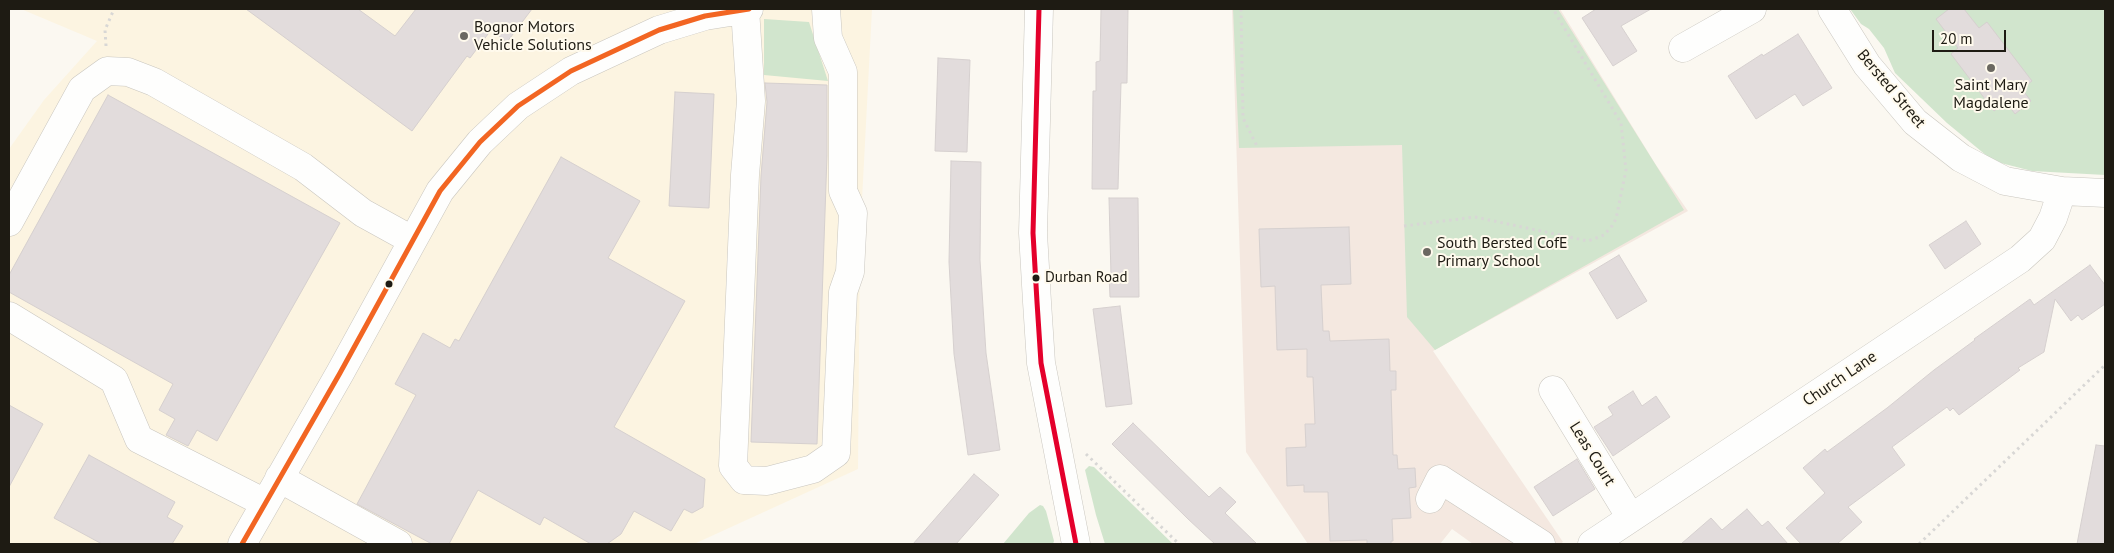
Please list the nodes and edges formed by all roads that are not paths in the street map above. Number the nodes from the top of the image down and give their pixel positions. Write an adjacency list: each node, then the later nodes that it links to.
1 (747, 9): 2 (street); 6 (street)
2 (826, 9)
3 (1039, 9): 20 (street)
4 (1752, 9): 7 (street)
5 (1832, 9): 8 (street, Bersted Street)
6 (703, 12): 11 (street)
7 (1683, 48)
8 (2062, 191): 9 (street, Bersted Street); 17 (street, Church Lane)
9 (2105, 193)
10 (9, 222): 11 (street)
11 (412, 240): 14 (street)
12 (9, 316): 16 (street)
13 (1553, 390): 17 (street, Leas Court)
14 (279, 478): 16 (street); 19 (street)
15 (1430, 499): 21 (street)
16 (265, 503): 18 (street)
17 (1631, 518): 22 (street, Church Lane)
18 (242, 544)
19 (398, 544)
20 (1076, 544)
21 (1541, 544)
22 (1592, 544)

